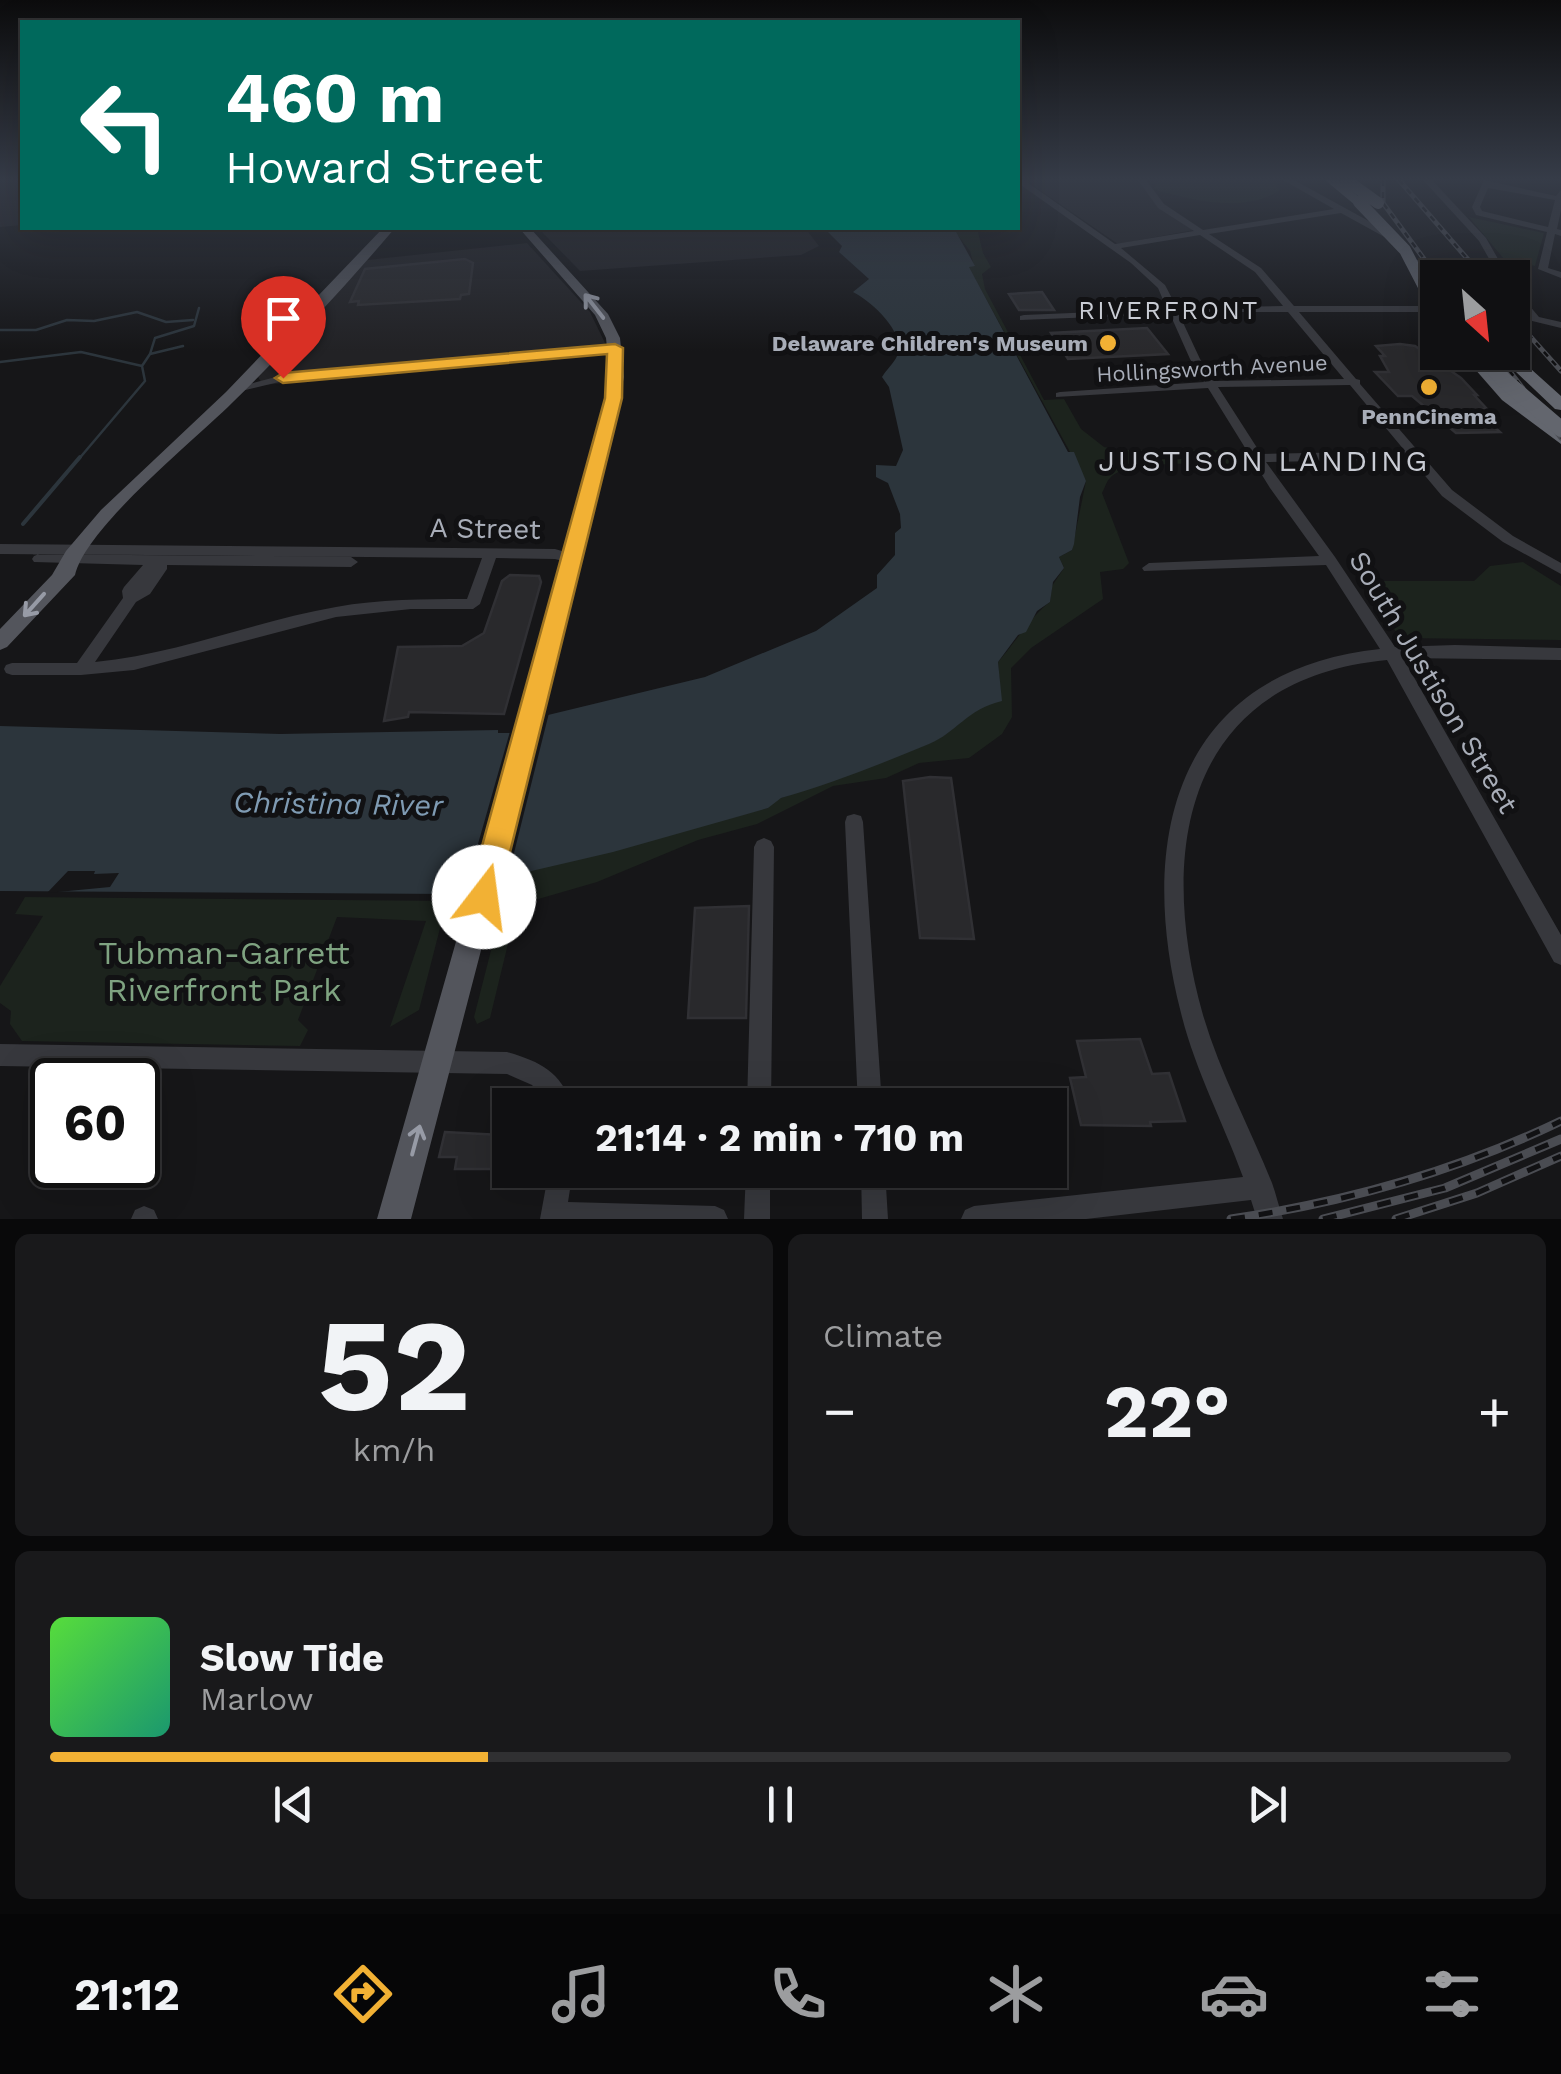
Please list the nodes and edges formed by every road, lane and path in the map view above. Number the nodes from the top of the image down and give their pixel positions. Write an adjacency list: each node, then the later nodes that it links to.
1 (381, 237): 31 (main road)
2 (532, 237): 25 (main road, one-way to 2)
3 (1098, 237): 11 (street, South Justison Street)
4 (1178, 237): 11 (street)
5 (1210, 237): 17 (street)
6 (1389, 237): 14 (street)
7 (1393, 237): 15 (highway, bridge)
8 (1410, 237): 12 (highway, bridge)
9 (1480, 237): 13 (street)
10 (1555, 237): 16 (street)
11 (1112, 247): 19 (street, South Justison Street)
12 (1427, 260)
13 (1495, 260)
14 (1420, 271)
15 (1420, 273)
16 (1561, 275)
17 (1290, 308): 18 (street); 19 (street); 29 (street)
18 (1420, 310)
19 (1173, 311): 22 (street); 30 (street, South Justison Street)
20 (1530, 311): 23 (street)
21 (1530, 317): 23 (street)
22 (1024, 318)
23 (1535, 318): 24 (street)
24 (1561, 324)
25 (615, 348): 31 (street); 43 (main road)
26 (1484, 370): 35 (highway)
27 (1495, 370): 34 (highway, bridge)
28 (1523, 370): 33 (highway)
29 (1358, 382): 30 (street, Hollingsworth Avenue); 36 (street)
30 (1212, 386): 32 (street, Hollingsworth Avenue); 37 (street, South Justison Street)
31 (237, 389): 42 (main road)
32 (1060, 395)
33 (1559, 405)
34 (1561, 428)
35 (1561, 440)
36 (1413, 455): 37 (street); 47 (street)
37 (1257, 458): 44 (street, South Justison Street)
38 (0, 549): 42 (street, A Street)
39 (178, 550): 41 (street, A Street); 42 (street, A Street); 45 (street)
40 (0, 558): 42 (street, A Street)
41 (489, 558): 43 (street, A Street); 45 (street, A Street); 52 (street)
42 (76, 559): 45 (street, A Street); 48 (main road, one-way to 48)
43 (574, 559): 57 (main road)
44 (1330, 560): 46 (street); 49 (street, South Justison Street)
45 (159, 561): 52 (street)
46 (1149, 568)
47 (1561, 570)
48 (3, 638)
49 (1392, 654): 50 (street); 55 (street, South Justison Street); 64 (street)
50 (1561, 654)
51 (12, 669): 52 (street)
52 (81, 669)
53 (854, 822): 60 (street)
54 (764, 847): 59 (street)
55 (1561, 955)
56 (0, 1055): 57 (street)
57 (438, 1062): 58 (street); 67 (main road, one-way to 57)
58 (551, 1088)
59 (759, 1088)
60 (869, 1088)
61 (558, 1188): 66 (street)
62 (758, 1188): 69 (street)
63 (874, 1188): 70 (street)
64 (1261, 1188): 65 (street); 72 (street)
65 (1046, 1216): 71 (street)
66 (553, 1217): 68 (street)
67 (394, 1219)
68 (715, 1219)
69 (757, 1219)
70 (875, 1219)
71 (974, 1219)
72 (1270, 1219)

